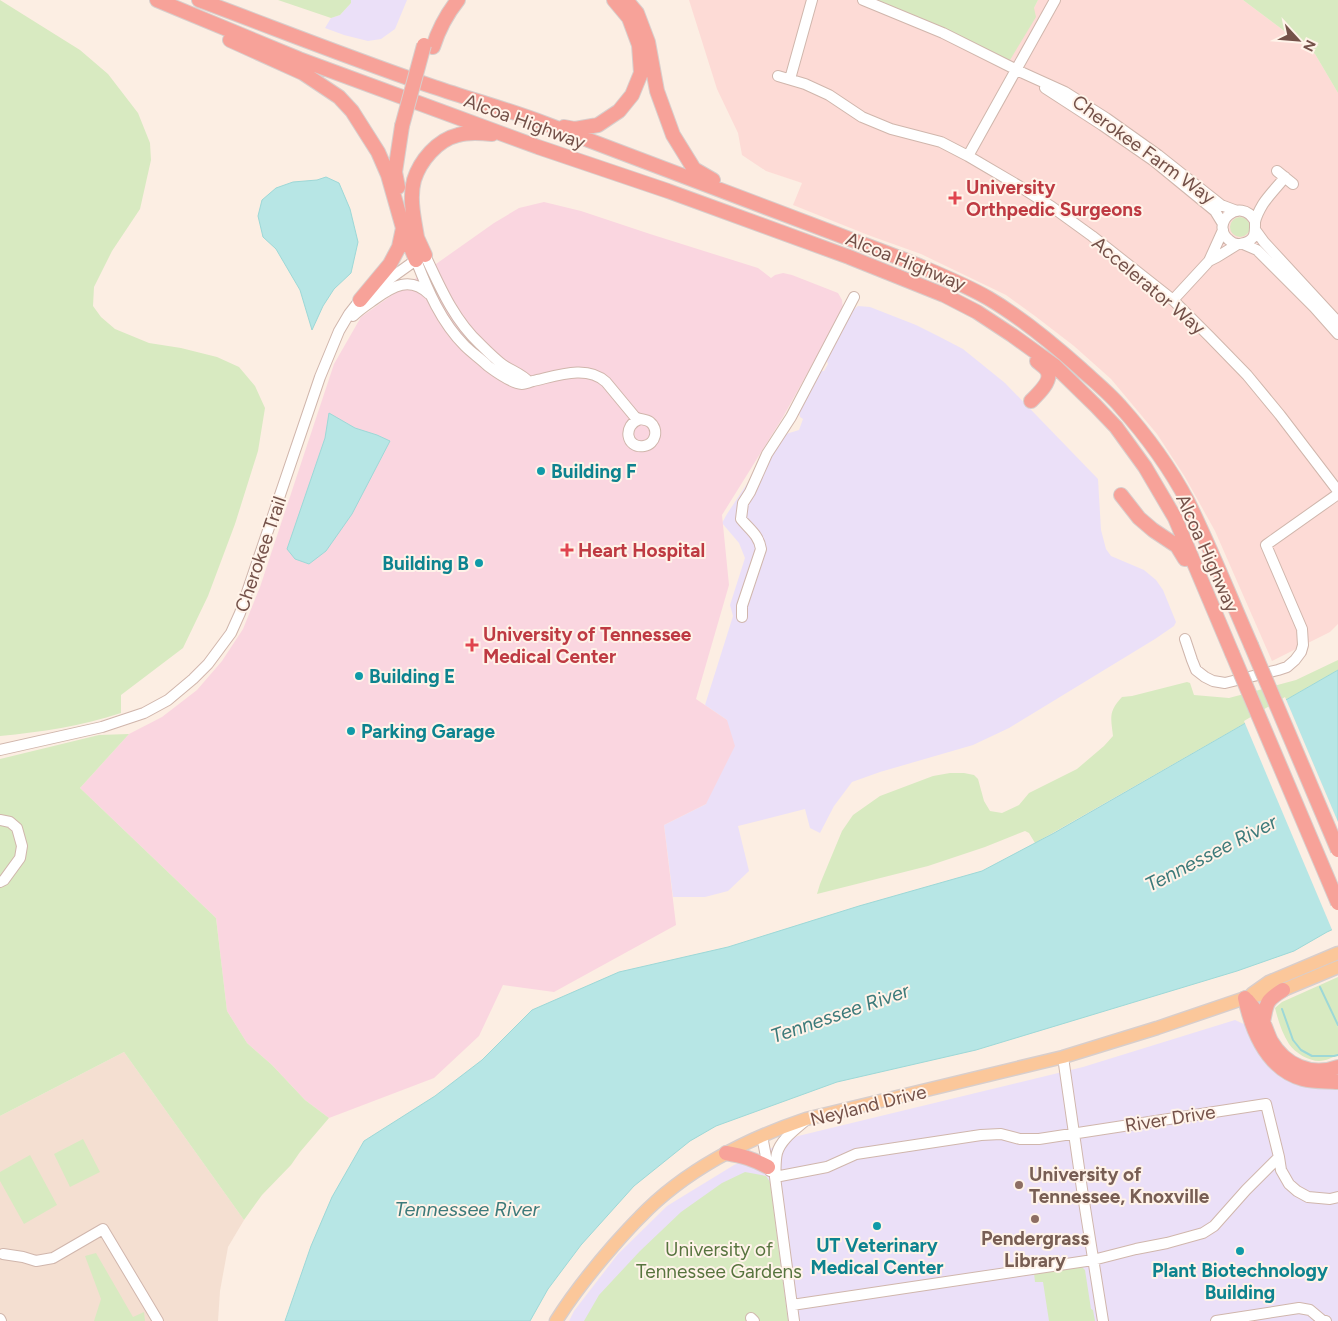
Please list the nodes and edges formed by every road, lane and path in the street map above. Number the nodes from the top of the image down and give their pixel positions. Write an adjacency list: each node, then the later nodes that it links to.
1 (152, 0): 24 (highway)
2 (157, 0): 17 (highway, Alcoa Highway)
3 (199, 0): 15 (highway, Alcoa Highway)
4 (446, 0): 11 (highway)
5 (458, 0): 11 (highway)
6 (614, 0): 15 (highway)
7 (626, 0): 25 (highway)
8 (812, 0): 14 (street)
9 (863, 0): 12 (street, Cherokee Farm Way)
10 (1055, 0): 12 (street)
11 (428, 46): 16 (highway, bridge)
12 (1020, 71): 18 (street); 21 (street, Cherokee Farm Way); 23 (street, Cherokee Farm Way)
13 (778, 76): 14 (street, Accelerator Way)
14 (790, 79): 18 (street, Accelerator Way)
15 (546, 124): 25 (highway, Alcoa Highway)
16 (407, 127): 24 (highway); 26 (highway)
17 (508, 136): 26 (highway); 30 (highway, Alcoa Highway)
18 (968, 156): 34 (street, Accelerator Way)
19 (1293, 184): 20 (street)
20 (1263, 204): 21 (street); 22 (street)
21 (1240, 211): 22 (street); 23 (street)
22 (1256, 226): 27 (street); 35 (street)
23 (1223, 227): 27 (street); 29 (street)
24 (403, 228): 28 (highway); 33 (highway)
25 (836, 234): 48 (highway, Alcoa Highway, bridge)
26 (418, 237): 28 (highway)
27 (1240, 244): 29 (street); 37 (street)
28 (420, 258): 31 (street); 33 (street, Cherokee Trail); 38 (street)
29 (1209, 261): 34 (street)
30 (890, 273): 39 (highway); 44 (highway, Alcoa Highway)
31 (430, 296): 36 (street); 38 (street)
32 (854, 297): 43 (street)
33 (360, 300): 36 (street, Cherokee Trail)
34 (1173, 300): 41 (street, Accelerator Way)
35 (1338, 322)
36 (339, 331): 46 (street, Cherokee Trail)
37 (1338, 334)
38 (529, 382): 40 (street)
39 (1031, 401)
40 (635, 422)
41 (1338, 492): 45 (street)
42 (1121, 495): 44 (highway)
43 (742, 617)
44 (1222, 630): 50 (highway, Alcoa Highway, bridge)
45 (1185, 639)
46 (0, 750)
47 (0, 820): 49 (street)
48 (1338, 850)
49 (0, 882)
50 (1338, 903)
51 (1338, 953): 54 (main road, Neyland Drive)
52 (1338, 967): 53 (main road, Neyland Drive)
53 (1283, 990): 54 (main road, Neyland Drive); 55 (highway)
54 (1246, 998): 55 (highway); 56 (main road, Neyland Drive); 58 (highway)
55 (1263, 1022): 57 (highway)
56 (1063, 1057): 59 (main road, Neyland Drive); 60 (street)
57 (1338, 1067)
58 (1338, 1082)
59 (806, 1120): 61 (main road, Neyland Drive); 64 (street)
60 (1074, 1132): 63 (street, River Drive); 64 (street, River Drive); 67 (street)
61 (762, 1136): 62 (main road, Neyland Drive); 64 (street)
62 (726, 1153): 64 (highway); 70 (main road, Neyland Drive)
63 (1279, 1157): 65 (street); 67 (street)
64 (772, 1172): 68 (street)
65 (1338, 1197)
66 (1, 1254): 69 (street)
67 (1093, 1260): 68 (street); 72 (street)
68 (792, 1305): 71 (street)
69 (158, 1321)
70 (556, 1321)
71 (794, 1321)
72 (1103, 1321)
73 (1216, 1321): 74 (street)
74 (1326, 1321)

